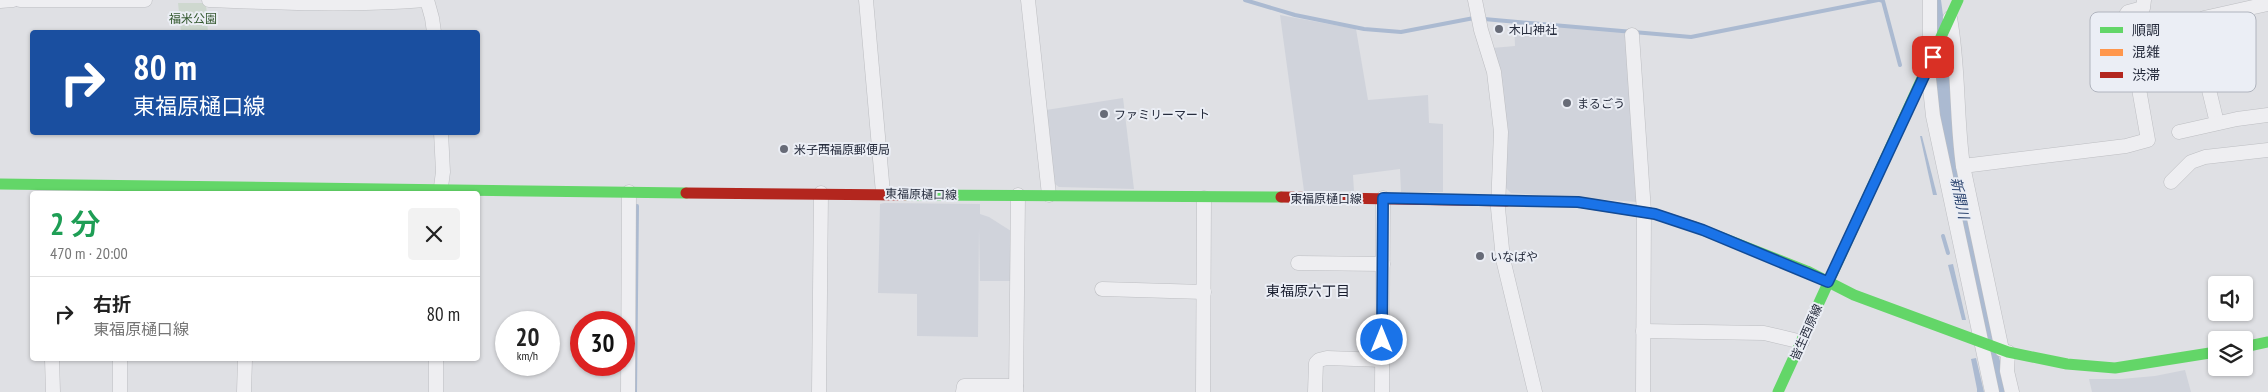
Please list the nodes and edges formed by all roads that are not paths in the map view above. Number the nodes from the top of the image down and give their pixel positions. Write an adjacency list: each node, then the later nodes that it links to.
1 (13, 0): 15 (street)
2 (20, 0): 3 (street)
3 (105, 0): 4 (street)
4 (146, 0)
5 (209, 0): 6 (street)
6 (230, 0): 7 (street)
7 (426, 0): 20 (street)
8 (866, 0): 39 (street)
9 (1028, 0): 40 (street)
10 (1476, 0): 44 (street)
11 (1930, 0): 22 (street)
12 (1949, 0): 19 (street)
13 (1958, 0): 19 (main road, 皆生西原線)
14 (2144, 0): 17 (street)
15 (0, 1)
16 (2267, 5): 18 (street)
17 (2128, 12)
18 (2233, 12)
19 (1949, 21): 22 (main road, 皆生西原線); 30 (street)
20 (434, 30)
21 (1632, 35): 45 (street)
22 (1930, 64): 48 (main road, 皆生西原線); 53 (street)
23 (2139, 92): 30 (street)
24 (2210, 92): 26 (street)
25 (2268, 115): 26 (street)
26 (2217, 123): 27 (street)
27 (2179, 132)
28 (441, 135): 35 (street)
29 (2268, 150): 31 (street)
30 (1963, 166): 56 (street)
31 (2171, 182)
32 (0, 184): 33 (main road, 東福原樋口線)
33 (55, 189): 34 (main road, 東福原樋口線)
34 (246, 190): 35 (main road, 東福原樋口線)
35 (440, 191)
36 (480, 191): 37 (main road, 東福原樋口線)
37 (629, 192): 38 (main road, 東福原樋口線); 68 (street)
38 (821, 193): 39 (main road, 東福原樋口線); 69 (street)
39 (883, 193): 41 (main road, 東福原樋口線)
40 (1049, 194): 41 (main road, 東福原樋口線); 42 (main road, 東福原樋口線)
41 (1018, 195): 63 (street)
42 (1204, 198): 43 (main road, 東福原樋口線); 50 (street)
43 (1383, 198): 44 (main road, 東福原樋口線); 47 (street)
44 (1498, 200): 45 (main road, 東福原樋口線); 74 (street)
45 (1644, 212): 48 (main road, 東福原樋口線); 51 (street)
46 (1298, 263): 47 (street)
47 (1383, 264): 58 (street)
48 (1828, 282): 52 (main road, 皆生西原線); 53 (main road, 東福原樋口線)
49 (1102, 289): 50 (street)
50 (1204, 292): 71 (street)
51 (1643, 331): 52 (street); 75 (street)
52 (1802, 342): 76 (main road, 皆生西原線)
53 (1981, 342): 56 (main road, 東福原樋口線); 77 (street)
54 (2268, 342): 55 (main road)
55 (2253, 344)
56 (2003, 350): 57 (main road, 東福原樋口線); 78 (street)
57 (2208, 353)
58 (1382, 360): 72 (street); 73 (street)
59 (52, 361): 64 (street)
60 (120, 361): 65 (street)
61 (245, 361): 66 (street)
62 (436, 361): 67 (street)
63 (1016, 389): 70 (street)
64 (53, 392)
65 (120, 392)
66 (244, 392)
67 (436, 392)
68 (628, 392)
69 (820, 392)
70 (963, 392)
71 (1203, 392)
72 (1314, 392)
73 (1382, 392)
74 (1535, 392)
75 (1643, 392)
76 (1778, 392)
77 (1992, 392)
78 (2012, 392)

